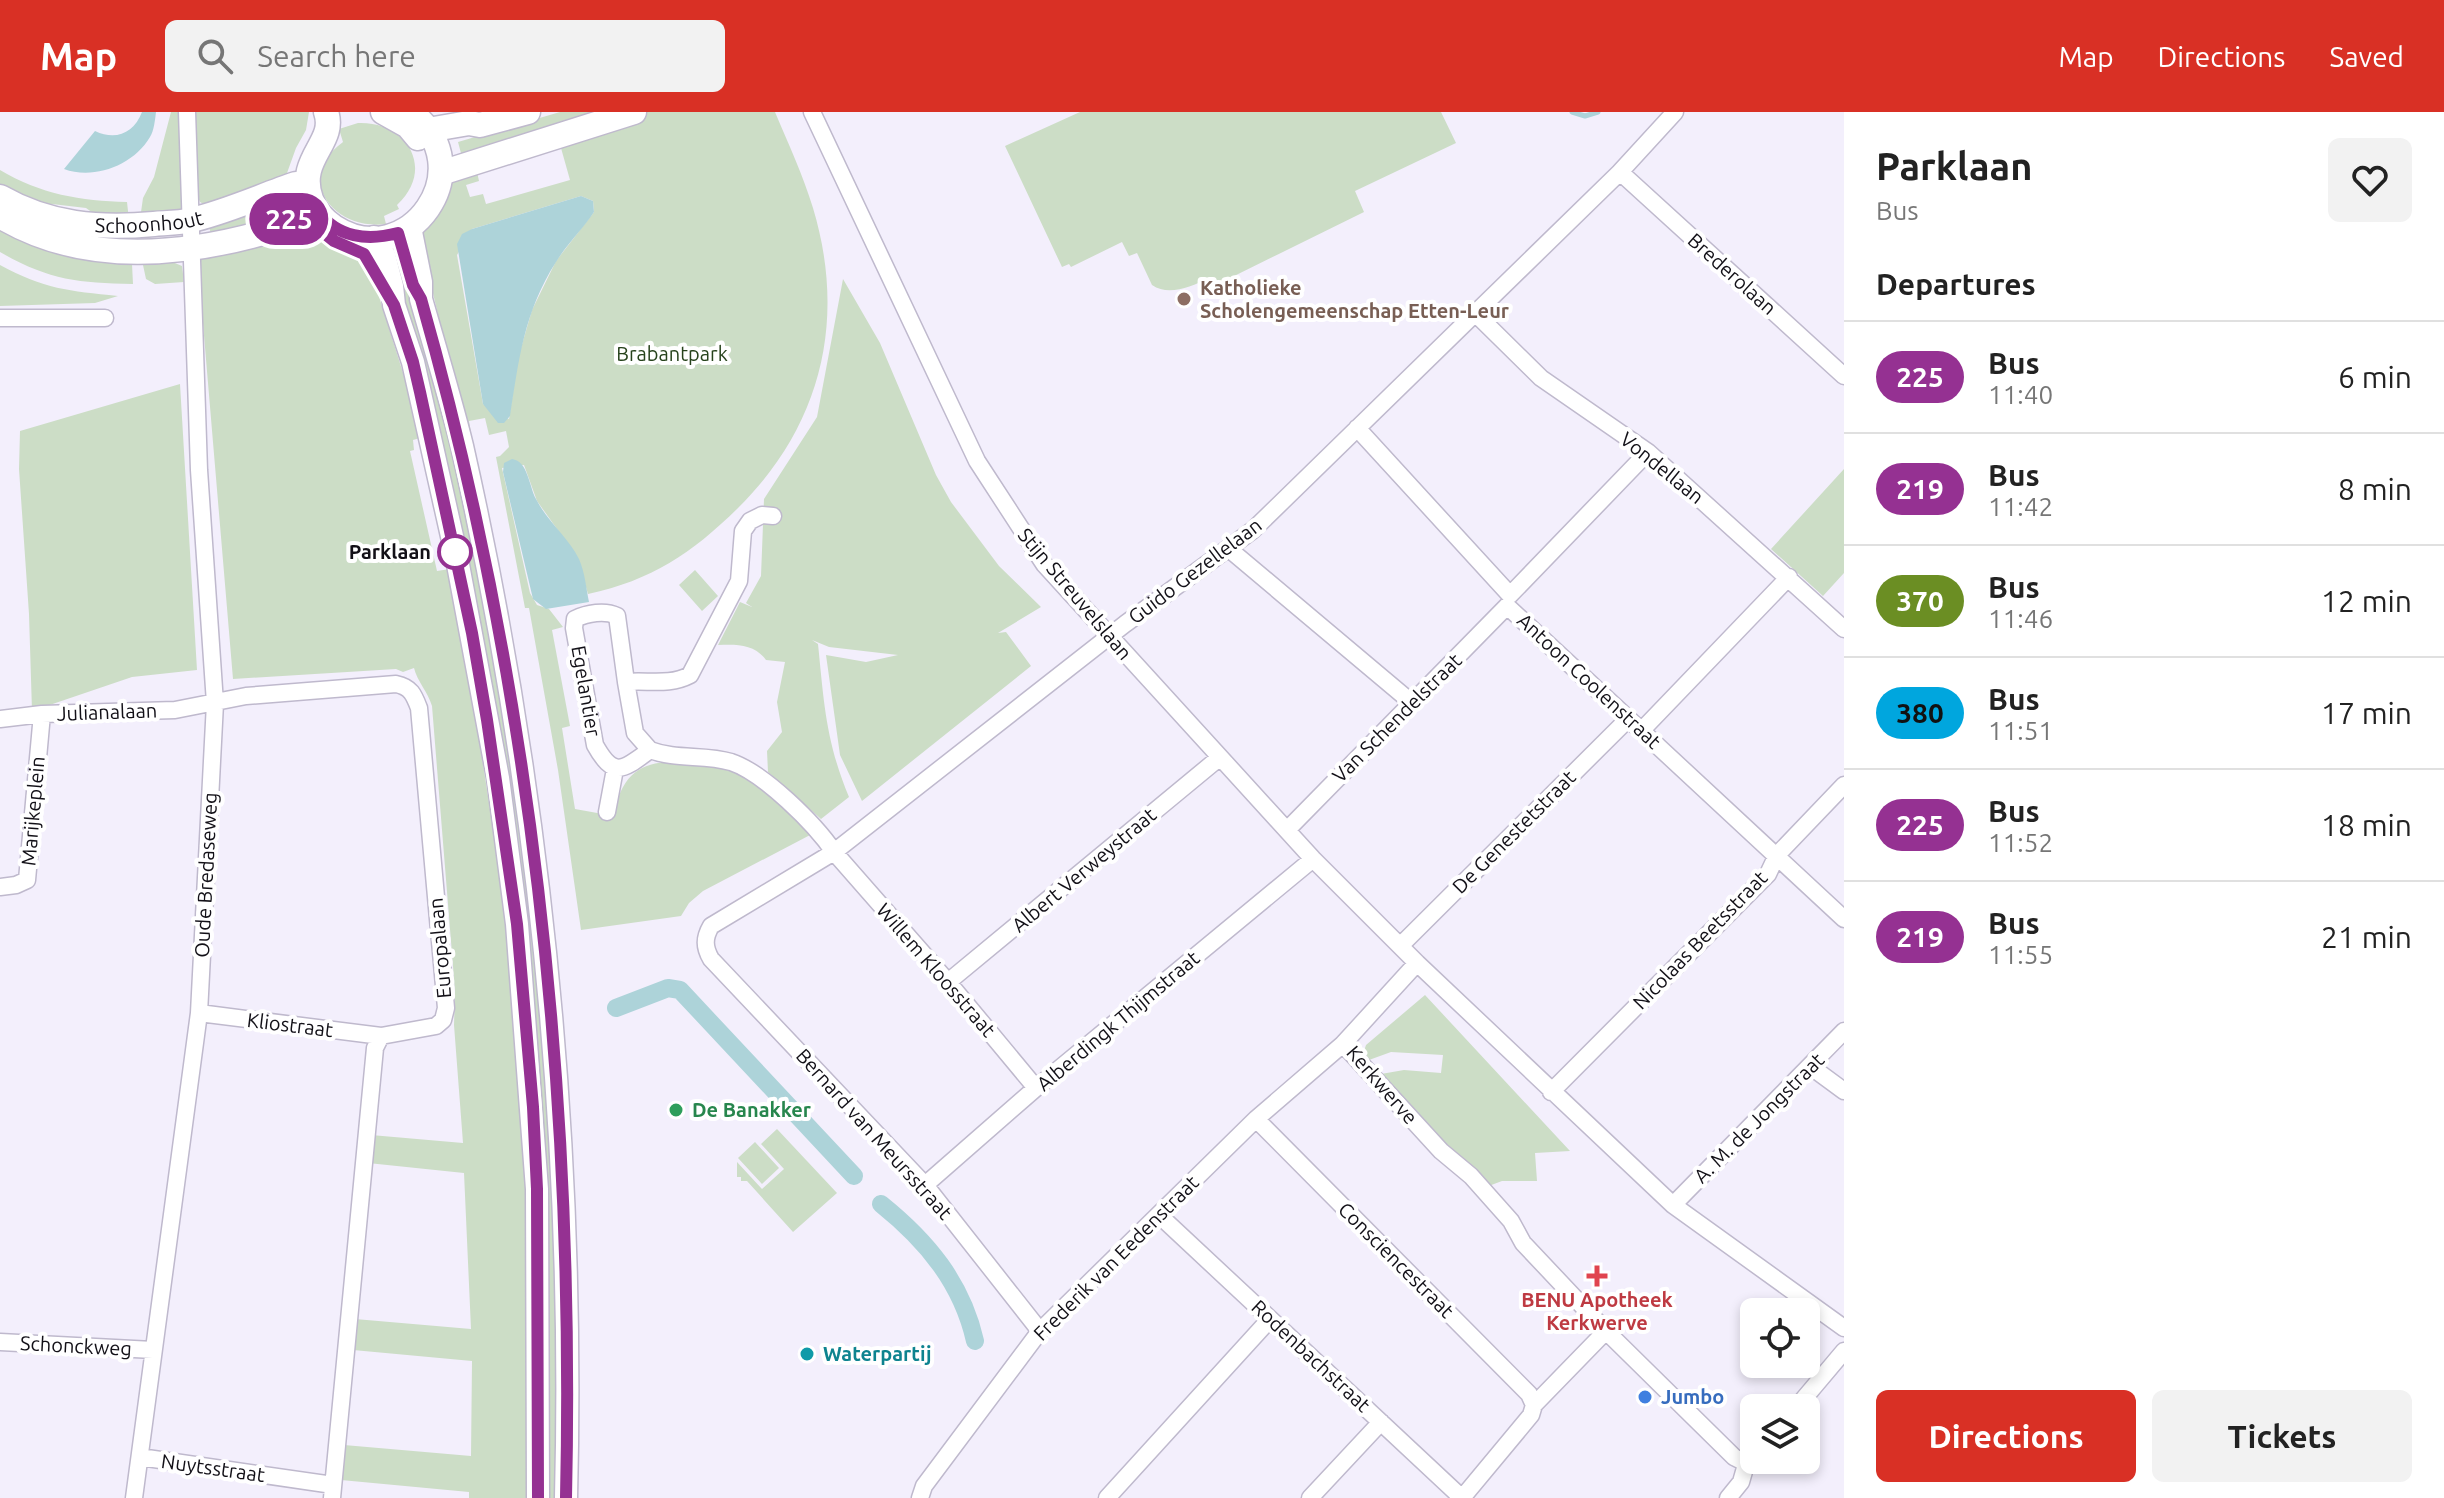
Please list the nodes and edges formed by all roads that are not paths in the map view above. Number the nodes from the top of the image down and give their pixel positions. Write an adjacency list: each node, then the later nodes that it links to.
1 (187, 112): 16 (street, Oude Bredaseweg)
2 (383, 112): 9 (main road)
3 (410, 112): 9 (main road)
4 (528, 112): 9 (main road)
5 (634, 112): 11 (main road)
6 (812, 112): 31 (street, Stijn Streuvelslaan)
7 (1675, 112): 10 (street, Guido Gezellelaan)
8 (327, 117): 12 (main road); 15 (main road)
9 (428, 138): 11 (main road); 17 (main road)
10 (1620, 172): 20 (street, Guido Gezellelaan); 23 (street, Brederolaan)
11 (441, 173): 17 (main road)
12 (296, 184): 15 (main road); 16 (main road, Schoonhout)
13 (0, 197): 16 (main road, Schoonhout)
14 (0, 216): 19 (main road, Schoonhout)
15 (312, 216): 18 (main road); 19 (main road, Schoonhout)
16 (191, 221): 19 (street, Oude Bredaseweg)
17 (404, 230): 18 (main road); 82 (street)
18 (369, 245): 81 (street)
19 (191, 249): 34 (street, Oude Bredaseweg)
20 (1475, 313): 24 (street, Guido Gezellelaan); 25 (street, Vondellaan)
21 (0, 318): 22 (street)
22 (105, 318)
23 (1844, 376)
24 (1357, 428): 27 (street, Guido Gezellelaan); 29 (street, Antoon Coolenstraat)
25 (1648, 452): 28 (street, Vondellaan); 29 (street, Van Schendelstraat)
26 (773, 516): 32 (street, Egelantier)
27 (1229, 549): 31 (street, Guido Gezellelaan); 33 (street)
28 (1789, 577): 30 (street, Vondellaan); 38 (street)
29 (1509, 600): 33 (street, Van Schendelstraat); 37 (street, Antoon Coolenstraat)
30 (1844, 629)
31 (1110, 637): 40 (street, Stijn Streuvelslaan); 45 (street, Guido Gezellelaan)
32 (626, 682): 39 (street, Egelantier); 41 (street, Egelantier)
33 (1411, 702): 44 (street, Van Schendelstraat)
34 (215, 703): 35 (street, Julianalaan); 54 (street, Oude Bredaseweg); 56 (street, Europalaan)
35 (42, 714): 36 (street, Julianalaan); 48 (street, Marijkeplein)
36 (0, 719)
37 (1628, 719): 38 (street, Antoon Coolenstraat); 51 (street, De Genestetstraat)
38 (1642, 730): 46 (street, Antoon Coolenstraat)
39 (650, 750): 41 (street); 45 (street)
40 (1219, 758): 44 (street, Stijn Streuvelslaan); 53 (street, Albert Verweystraat)
41 (615, 769): 43 (street)
42 (1844, 785): 46 (street, Nicolaas Beetsstraat)
43 (607, 812)
44 (1287, 830): 47 (street, Stijn Streuvelslaan)
45 (834, 852): 50 (street, Guido Gezellelaan); 53 (street, Willem Kloosstraat)
46 (1777, 855): 49 (street, Antoon Coolenstraat); 61 (street, Nicolaas Beetsstraat)
47 (1313, 859): 51 (street, Stijn Streuvelslaan); 59 (street, Alberdingk Thijmstraat)
48 (0, 887)
49 (1844, 919)
50 (705, 941): 63 (street, Bernard van Meursstraat)
51 (1401, 945): 52 (street, Stijn Streuvelslaan)
52 (1417, 963): 57 (street, Kerkwerve); 61 (street)
53 (948, 982): 59 (street, Willem Kloosstraat)
54 (199, 1013): 56 (street, Kliostraat); 71 (street, Oude Bredaseweg)
55 (1844, 1031): 58 (street, A. M. de Jongstraat)
56 (381, 1036): 79 (street)
57 (1343, 1044): 62 (street, Frederik van Eedenstraat); 69 (street, Kerkwerve)
58 (1810, 1066): 60 (street); 64 (street, A. M. de Jongstraat)
59 (1036, 1088): 63 (street, Alberdingk Thijmstraat)
60 (1844, 1091)
61 (1551, 1092): 64 (street)
62 (1256, 1119): 65 (street, Frederik van Eedenstraat); 74 (street, Consciencestraat)
63 (925, 1185): 68 (street, Bernard van Meursstraat)
64 (1673, 1205): 67 (street)
65 (1159, 1215): 66 (street, Rodenbachstraat); 68 (street, Frederik van Eedenstraat)
66 (1270, 1319): 75 (street, Rodenbachstraat); 84 (street)
67 (1844, 1328)
68 (1040, 1331): 83 (street, Frederik van Eedenstraat)
69 (1606, 1331): 74 (street); 77 (street, Kerkwerve)
70 (0, 1342): 71 (street, Schonckweg)
71 (153, 1350): 76 (street, Oude Bredaseweg)
72 (1844, 1351): 73 (street)
73 (1808, 1394)
74 (1534, 1405): 86 (street)
75 (1381, 1422): 85 (street); 86 (street, Rodenbachstraat)
76 (140, 1457): 79 (street, Nuytsstraat); 80 (street, Oude Bredaseweg)
77 (1740, 1458)
78 (1744, 1474): 87 (street)
79 (332, 1492)
80 (134, 1498)
81 (538, 1498)
82 (566, 1498)
83 (920, 1498)
84 (1107, 1498)
85 (1310, 1498)
86 (1462, 1498)
87 (1728, 1498)

